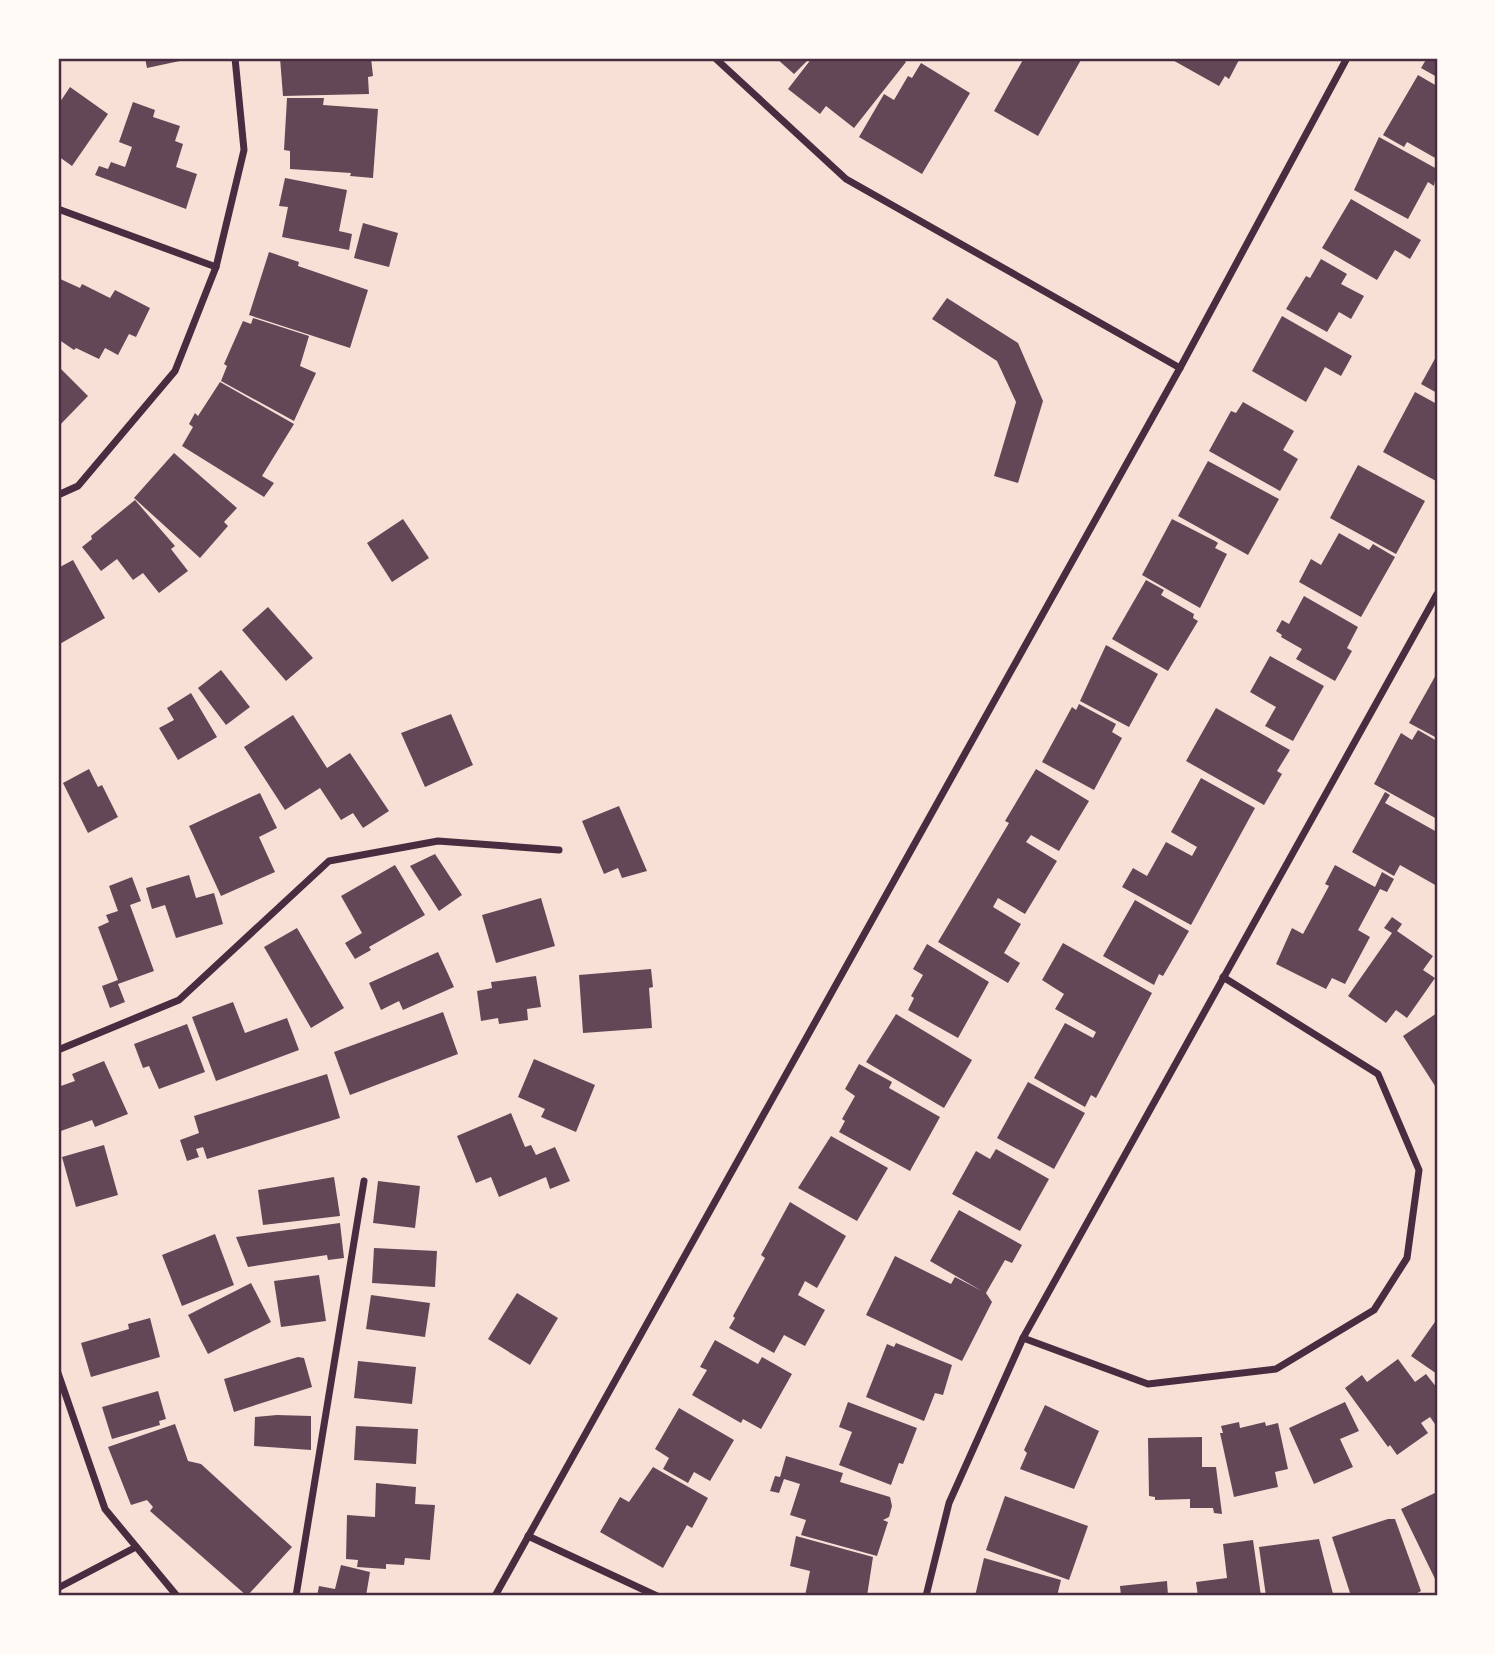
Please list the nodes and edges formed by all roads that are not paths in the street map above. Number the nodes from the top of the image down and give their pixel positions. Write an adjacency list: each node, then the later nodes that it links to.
1 (235, 58): 5 (street)
2 (715, 58): 6 (street)
3 (1346, 58): 6 (street)
4 (58, 209): 5 (street)
5 (216, 267): 7 (street)
6 (1180, 368): 15 (street)
7 (58, 495)
8 (1437, 594): 10 (street)
9 (559, 850): 11 (street)
10 (1223, 977): 13 (street); 13 (street)
11 (58, 1050)
12 (364, 1181): 19 (street)
13 (1023, 1338): 22 (street)
14 (58, 1373): 16 (street)
15 (528, 1535): 20 (street); 21 (street)
16 (136, 1547): 17 (street); 18 (street)
17 (58, 1588)
18 (177, 1596)
19 (296, 1596)
20 (495, 1596)
21 (657, 1596)
22 (926, 1596)

